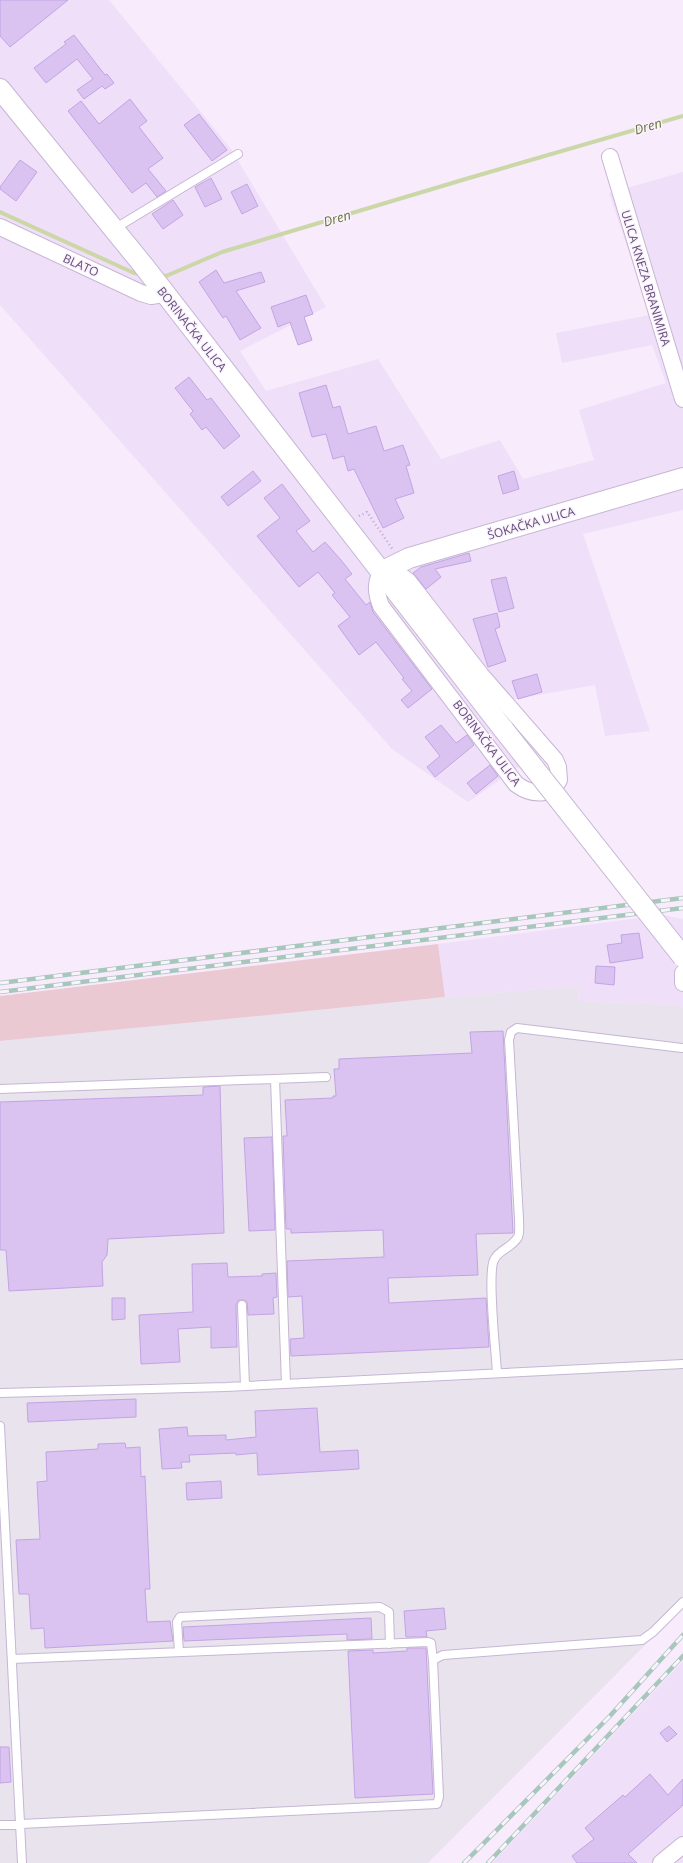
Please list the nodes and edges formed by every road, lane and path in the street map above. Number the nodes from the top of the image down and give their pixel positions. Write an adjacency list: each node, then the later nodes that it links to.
1 (0, 89): 5 (street, BORINAČKA ULICA)
2 (238, 154): 5 (lane)
3 (610, 157): 7 (street, ULICA KNEZA BRANIMIRA)
4 (0, 227): 6 (street, BLATO)
5 (114, 229): 6 (street, BORINAČKA ULICA)
6 (161, 290): 9 (street, BORINAČKA ULICA)
7 (683, 399)
8 (683, 478): 9 (street, ŠOKAČKA ULICA)
9 (385, 570): 9 (street, BORINAČKA ULICA); 10 (street, BORINAČKA ULICA, bridge)
10 (683, 957)
11 (683, 973): 12 (street)
12 (683, 983)
13 (682, 1048): 19 (lane)
14 (326, 1077): 15 (lane)
15 (275, 1079): 16 (lane); 20 (lane)
16 (0, 1090)
17 (242, 1305): 21 (lane)
18 (683, 1364): 19 (lane)
19 (497, 1373): 20 (lane)
20 (286, 1384): 21 (lane)
21 (245, 1386): 22 (lane)
22 (0, 1393)
23 (0, 1426): 27 (lane)
24 (683, 1602): 28 (lane)
25 (390, 1644): 26 (lane); 26 (lane); 28 (lane)
26 (178, 1652): 27 (lane)
27 (12, 1659): 29 (lane)
28 (433, 1660): 29 (lane)
29 (20, 1824): 30 (lane); 32 (lane)
30 (0, 1825)
31 (683, 1845): 33 (street)
32 (22, 1863)
33 (661, 1863)

